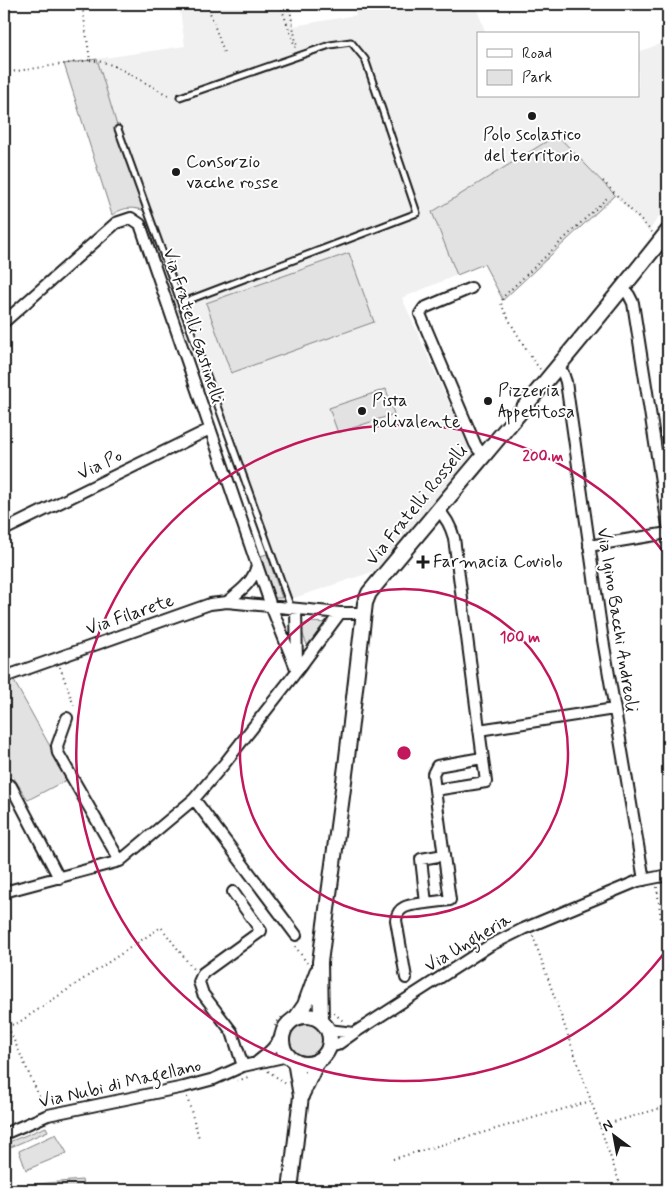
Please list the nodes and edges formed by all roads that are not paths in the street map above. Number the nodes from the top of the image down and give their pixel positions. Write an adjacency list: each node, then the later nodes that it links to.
1 (180, 97): 6 (lane)
2 (118, 129): 6 (lane)
3 (664, 236): 5 (street, Via Fratelli Rosselli)
4 (471, 288): 10 (street)
5 (623, 288): 8 (street, Via Fratelli Rosselli); 12 (street)
6 (180, 303): 19 (lane)
7 (4, 322): 9 (street, Via Fratelli Gastinelli)
8 (554, 372): 10 (street, Via Fratelli Rosselli); 15 (street, Via Igino Bacchi Andreoli)
9 (210, 429): 13 (street, Via Po); 16 (street, Via Fratelli Gastinelli)
10 (484, 453): 11 (street, Via Fratelli Rosselli)
11 (438, 510): 21 (street, Via Fratelli Rosselli); 26 (street)
12 (668, 526)
13 (4, 530)
14 (668, 533): 15 (street)
15 (589, 546): 24 (street, Via Igino Bacchi Andreoli)
16 (257, 565): 17 (street); 18 (street, Via Fratelli Gastinelli)
17 (227, 602): 18 (street, Via Filarete); 23 (street, Via Filarete)
18 (271, 606): 19 (street); 22 (street, Via Fratelli Gastinelli)
19 (294, 609): 20 (street); 22 (street)
20 (340, 613): 21 (street); 22 (street)
21 (362, 613): 41 (street, Via Fratelli Rosselli)
22 (298, 671): 30 (street)
23 (4, 677)
24 (614, 709): 26 (street); 35 (street, Via Igino Bacchi Andreoli)
25 (67, 718): 32 (street)
26 (479, 730): 27 (street)
27 (482, 758): 29 (street); 29 (street)
28 (4, 784): 34 (street)
29 (435, 790): 31 (street)
30 (194, 799): 32 (street); 40 (street)
31 (444, 855): 39 (street); 39 (street)
32 (120, 862): 34 (street)
33 (668, 876): 35 (street, Via Ungheria); 38 (street, Via Ungheria)
34 (59, 878): 36 (street)
35 (644, 880): 38 (street, Via Ungheria)
36 (4, 892)
37 (233, 892): 51 (street)
38 (606, 895): 46 (street, Via Ungheria)
39 (426, 903): 42 (street)
40 (296, 935)
41 (320, 962): 43 (street, Via Fratelli Rosselli); 44 (street, Via Fratelli Rosselli)
42 (406, 978)
43 (296, 1018): 44 (street); 45 (street, Via Fratelli Rosselli)
44 (324, 1025): 46 (street); 47 (street, Via Fratelli Rosselli)
45 (283, 1033): 48 (street); 50 (street)
46 (354, 1033): 47 (street, Via Ungheria)
47 (329, 1047): 49 (street)
48 (291, 1058): 49 (street); 50 (street, Via Nubi di Magellano); 52 (street)
49 (318, 1060): 52 (street)
50 (254, 1064): 51 (street, Via Nubi di Magellano)
51 (243, 1066): 53 (street, Via Nubi di Magellano)
52 (301, 1096): 54 (street)
53 (4, 1134)
54 (290, 1190)

